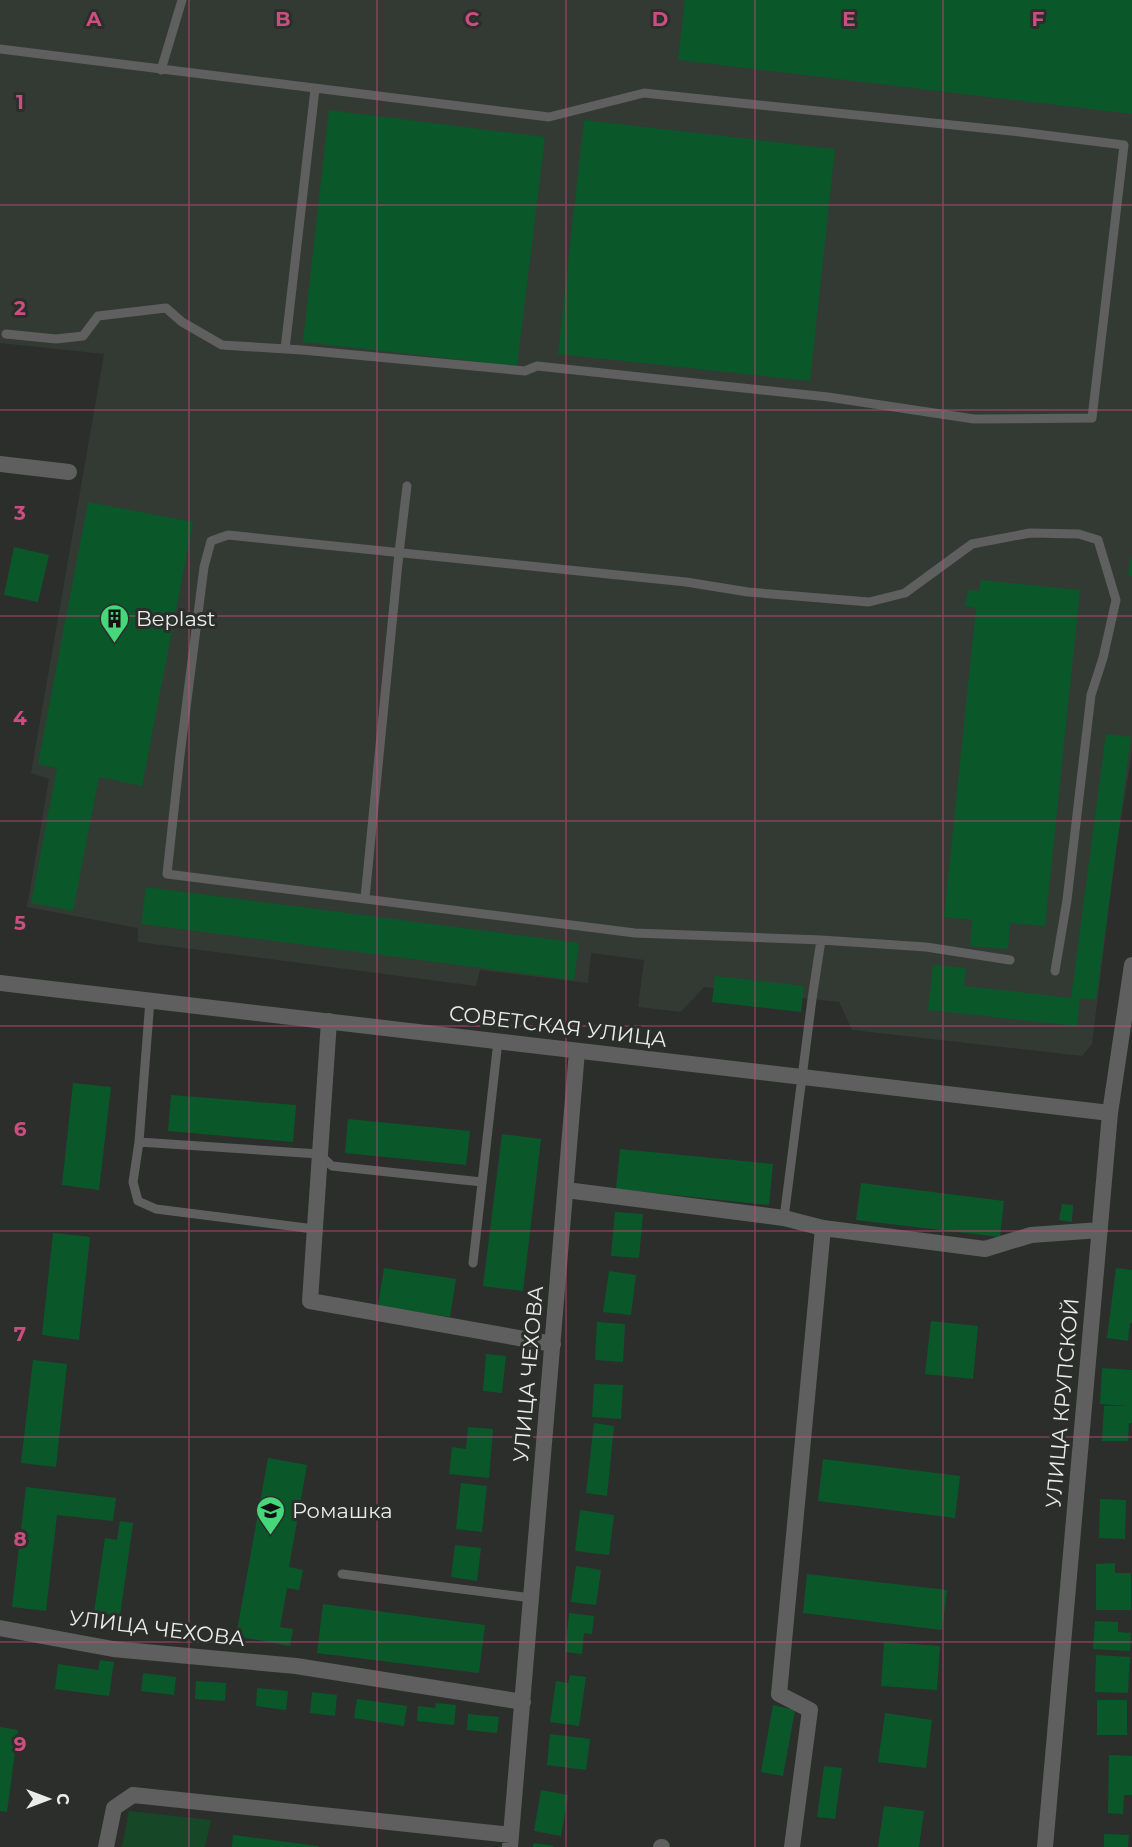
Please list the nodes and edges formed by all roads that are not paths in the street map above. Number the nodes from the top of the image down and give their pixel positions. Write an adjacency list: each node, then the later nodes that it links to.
1 (182, 0): 3 (lane)
2 (0, 49): 3 (lane)
3 (161, 70): 4 (lane)
4 (315, 89): 6 (lane); 6 (lane)
5 (6, 334): 6 (lane)
6 (285, 349)
7 (0, 464): 8 (street)
8 (69, 472)
9 (408, 486): 10 (lane)
10 (399, 553): 11 (lane); 11 (lane); 15 (lane)
11 (365, 898): 12 (lane)
12 (821, 940): 13 (lane); 21 (lane)
13 (1010, 960)
14 (1132, 965): 22 (street, УЛИЦА КРУПСКОЙ)
15 (1055, 971)
16 (0, 982): 17 (street, СОВЕТСКАЯ УЛИЦА)
17 (150, 1000): 18 (street, СОВЕТСКАЯ УЛИЦА); 23 (lane)
18 (329, 1021): 19 (street, СОВЕТСКАЯ УЛИЦА); 24 (street)
19 (498, 1041): 20 (street, СОВЕТСКАЯ УЛИЦА); 25 (lane)
20 (577, 1051): 21 (street, СОВЕТСКАЯ УЛИЦА); 26 (street, УЛИЦА ЧЕХОВА)
21 (802, 1077): 22 (street, СОВЕТСКАЯ УЛИЦА); 27 (lane)
22 (1110, 1113): 30 (street, УЛИЦА КРУПСКОЙ)
23 (139, 1142): 24 (lane); 29 (lane)
24 (319, 1154): 25 (lane); 29 (street)
25 (482, 1182): 31 (lane)
26 (566, 1190): 27 (street); 32 (street, УЛИЦА ЧЕХОВА)
27 (784, 1218): 28 (street)
28 (823, 1228): 30 (street); 39 (street)
29 (314, 1229): 32 (street)
30 (1100, 1230): 40 (street, УЛИЦА КРУПСКОЙ)
31 (473, 1263)
32 (553, 1344): 34 (street, УЛИЦА ЧЕХОВА)
33 (342, 1574): 34 (lane)
34 (532, 1598): 36 (street, УЛИЦА ЧЕХОВА)
35 (0, 1628): 36 (street, УЛИЦА ЧЕХОВА)
36 (523, 1702): 37 (street, УЛИЦА ЧЕХОВА)
37 (511, 1841): 38 (street)
38 (106, 1847)
39 (792, 1847)
40 (1045, 1847)

